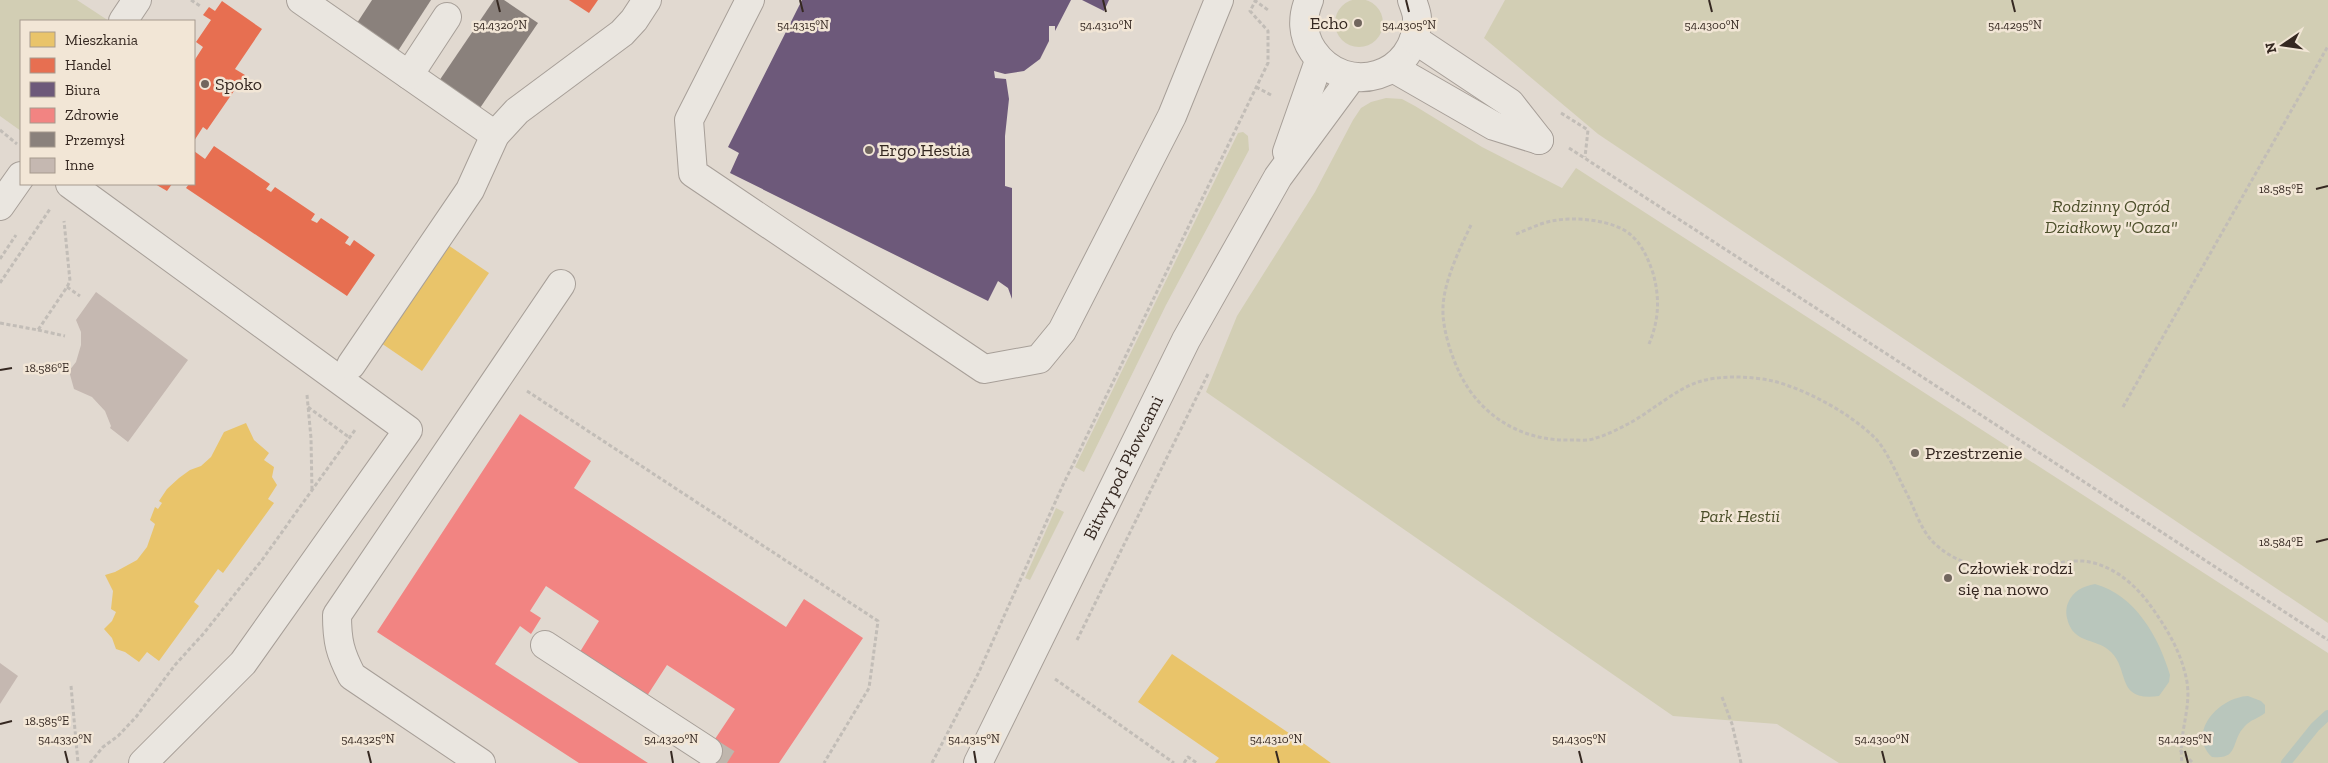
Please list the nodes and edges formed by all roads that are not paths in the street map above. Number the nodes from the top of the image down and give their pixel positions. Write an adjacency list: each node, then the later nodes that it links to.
1 (137, 0): 10 (street)
2 (301, 0): 8 (street)
3 (647, 0): 16 (street)
4 (750, 0): 5 (street)
5 (1219, 0)
6 (1412, 0): 11 (street)
7 (1293, 5): 12 (street)
8 (333, 9): 14 (street)
9 (448, 18): 14 (street)
10 (124, 20)
11 (1414, 39): 13 (street); 13 (street)
12 (1319, 60): 15 (street); 18 (street, Bitwy pod Płowcami)
13 (1393, 68): 15 (street)
14 (409, 75): 16 (street)
15 (1351, 78): 18 (street, Bitwy pod Płowcami)
16 (495, 135): 22 (street)
17 (20, 177): 20 (street)
18 (1278, 178): 27 (street, Bitwy pod Płowcami)
19 (71, 185): 25 (street)
20 (0, 206)
21 (561, 284): 26 (street)
22 (351, 365)
23 (545, 645): 24 (street)
24 (708, 751)
25 (143, 763)
26 (481, 763)
27 (978, 763)

